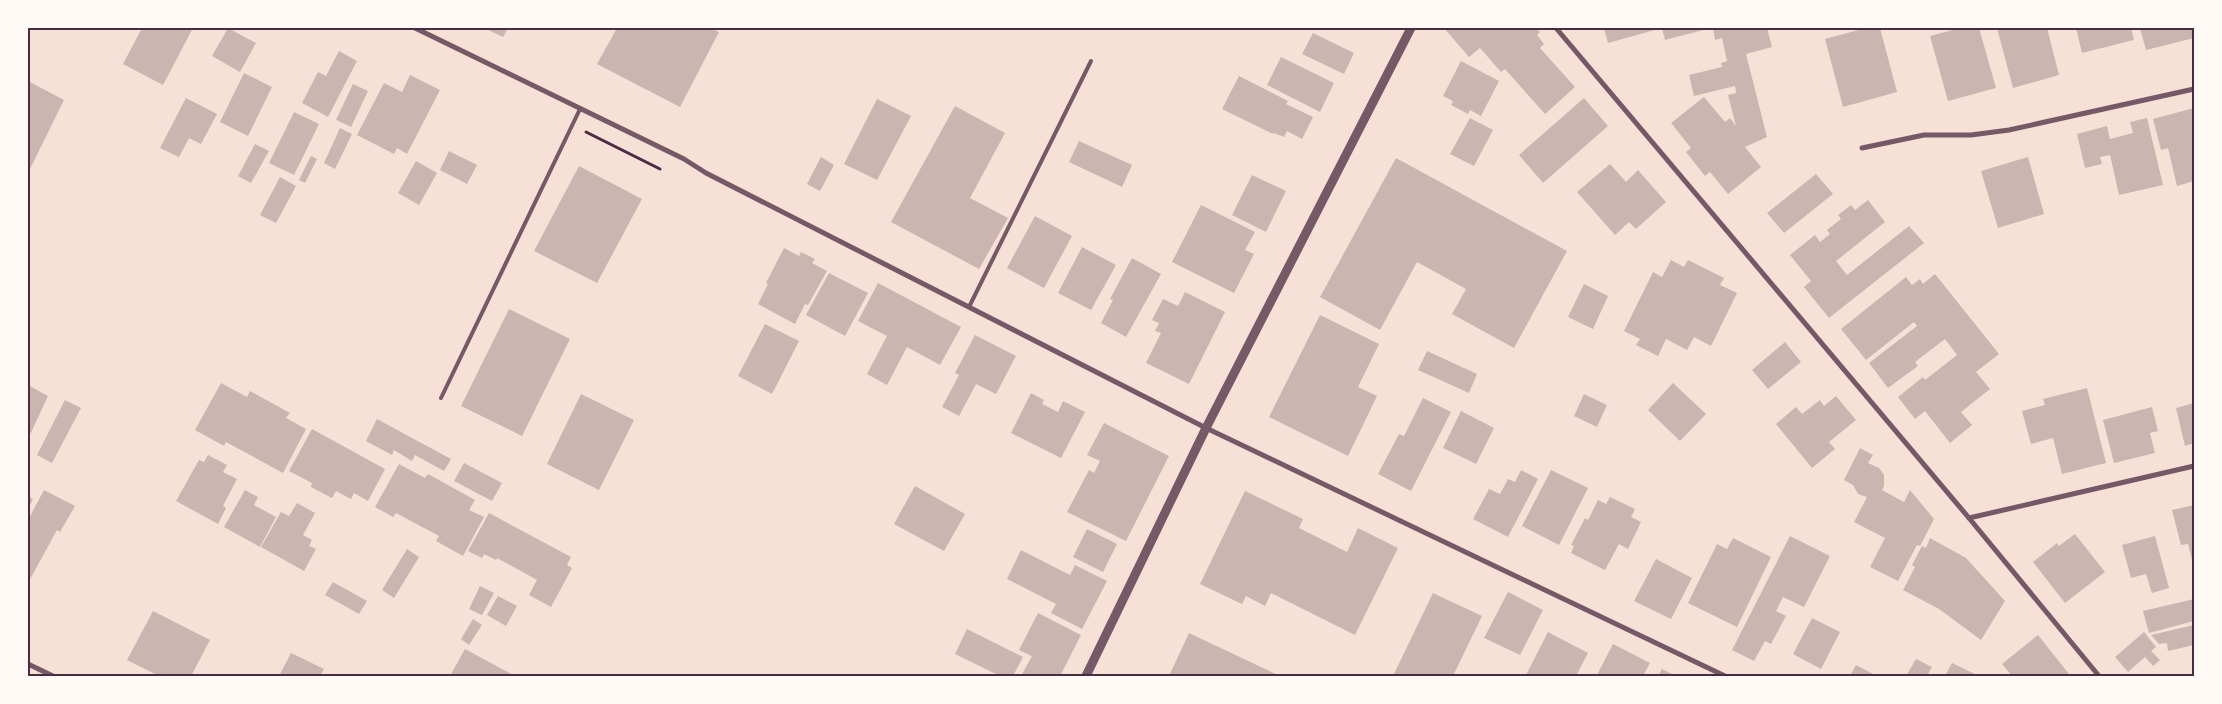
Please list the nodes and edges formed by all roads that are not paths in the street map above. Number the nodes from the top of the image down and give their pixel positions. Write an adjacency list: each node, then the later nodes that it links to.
1 (415, 28): 6 (street)
2 (1411, 28): 10 (street)
3 (1556, 28): 12 (street)
4 (1091, 61): 8 (lane)
5 (2194, 89): 7 (street)
6 (580, 109): 8 (street); 9 (lane)
7 (1862, 148)
8 (969, 307): 10 (street)
9 (440, 398)
10 (1206, 428): 15 (street); 16 (street)
11 (2194, 466): 12 (street)
12 (1969, 518): 17 (street)
13 (28, 664): 14 (street)
14 (53, 676)
15 (1086, 676)
16 (1725, 676)
17 (2099, 676)

